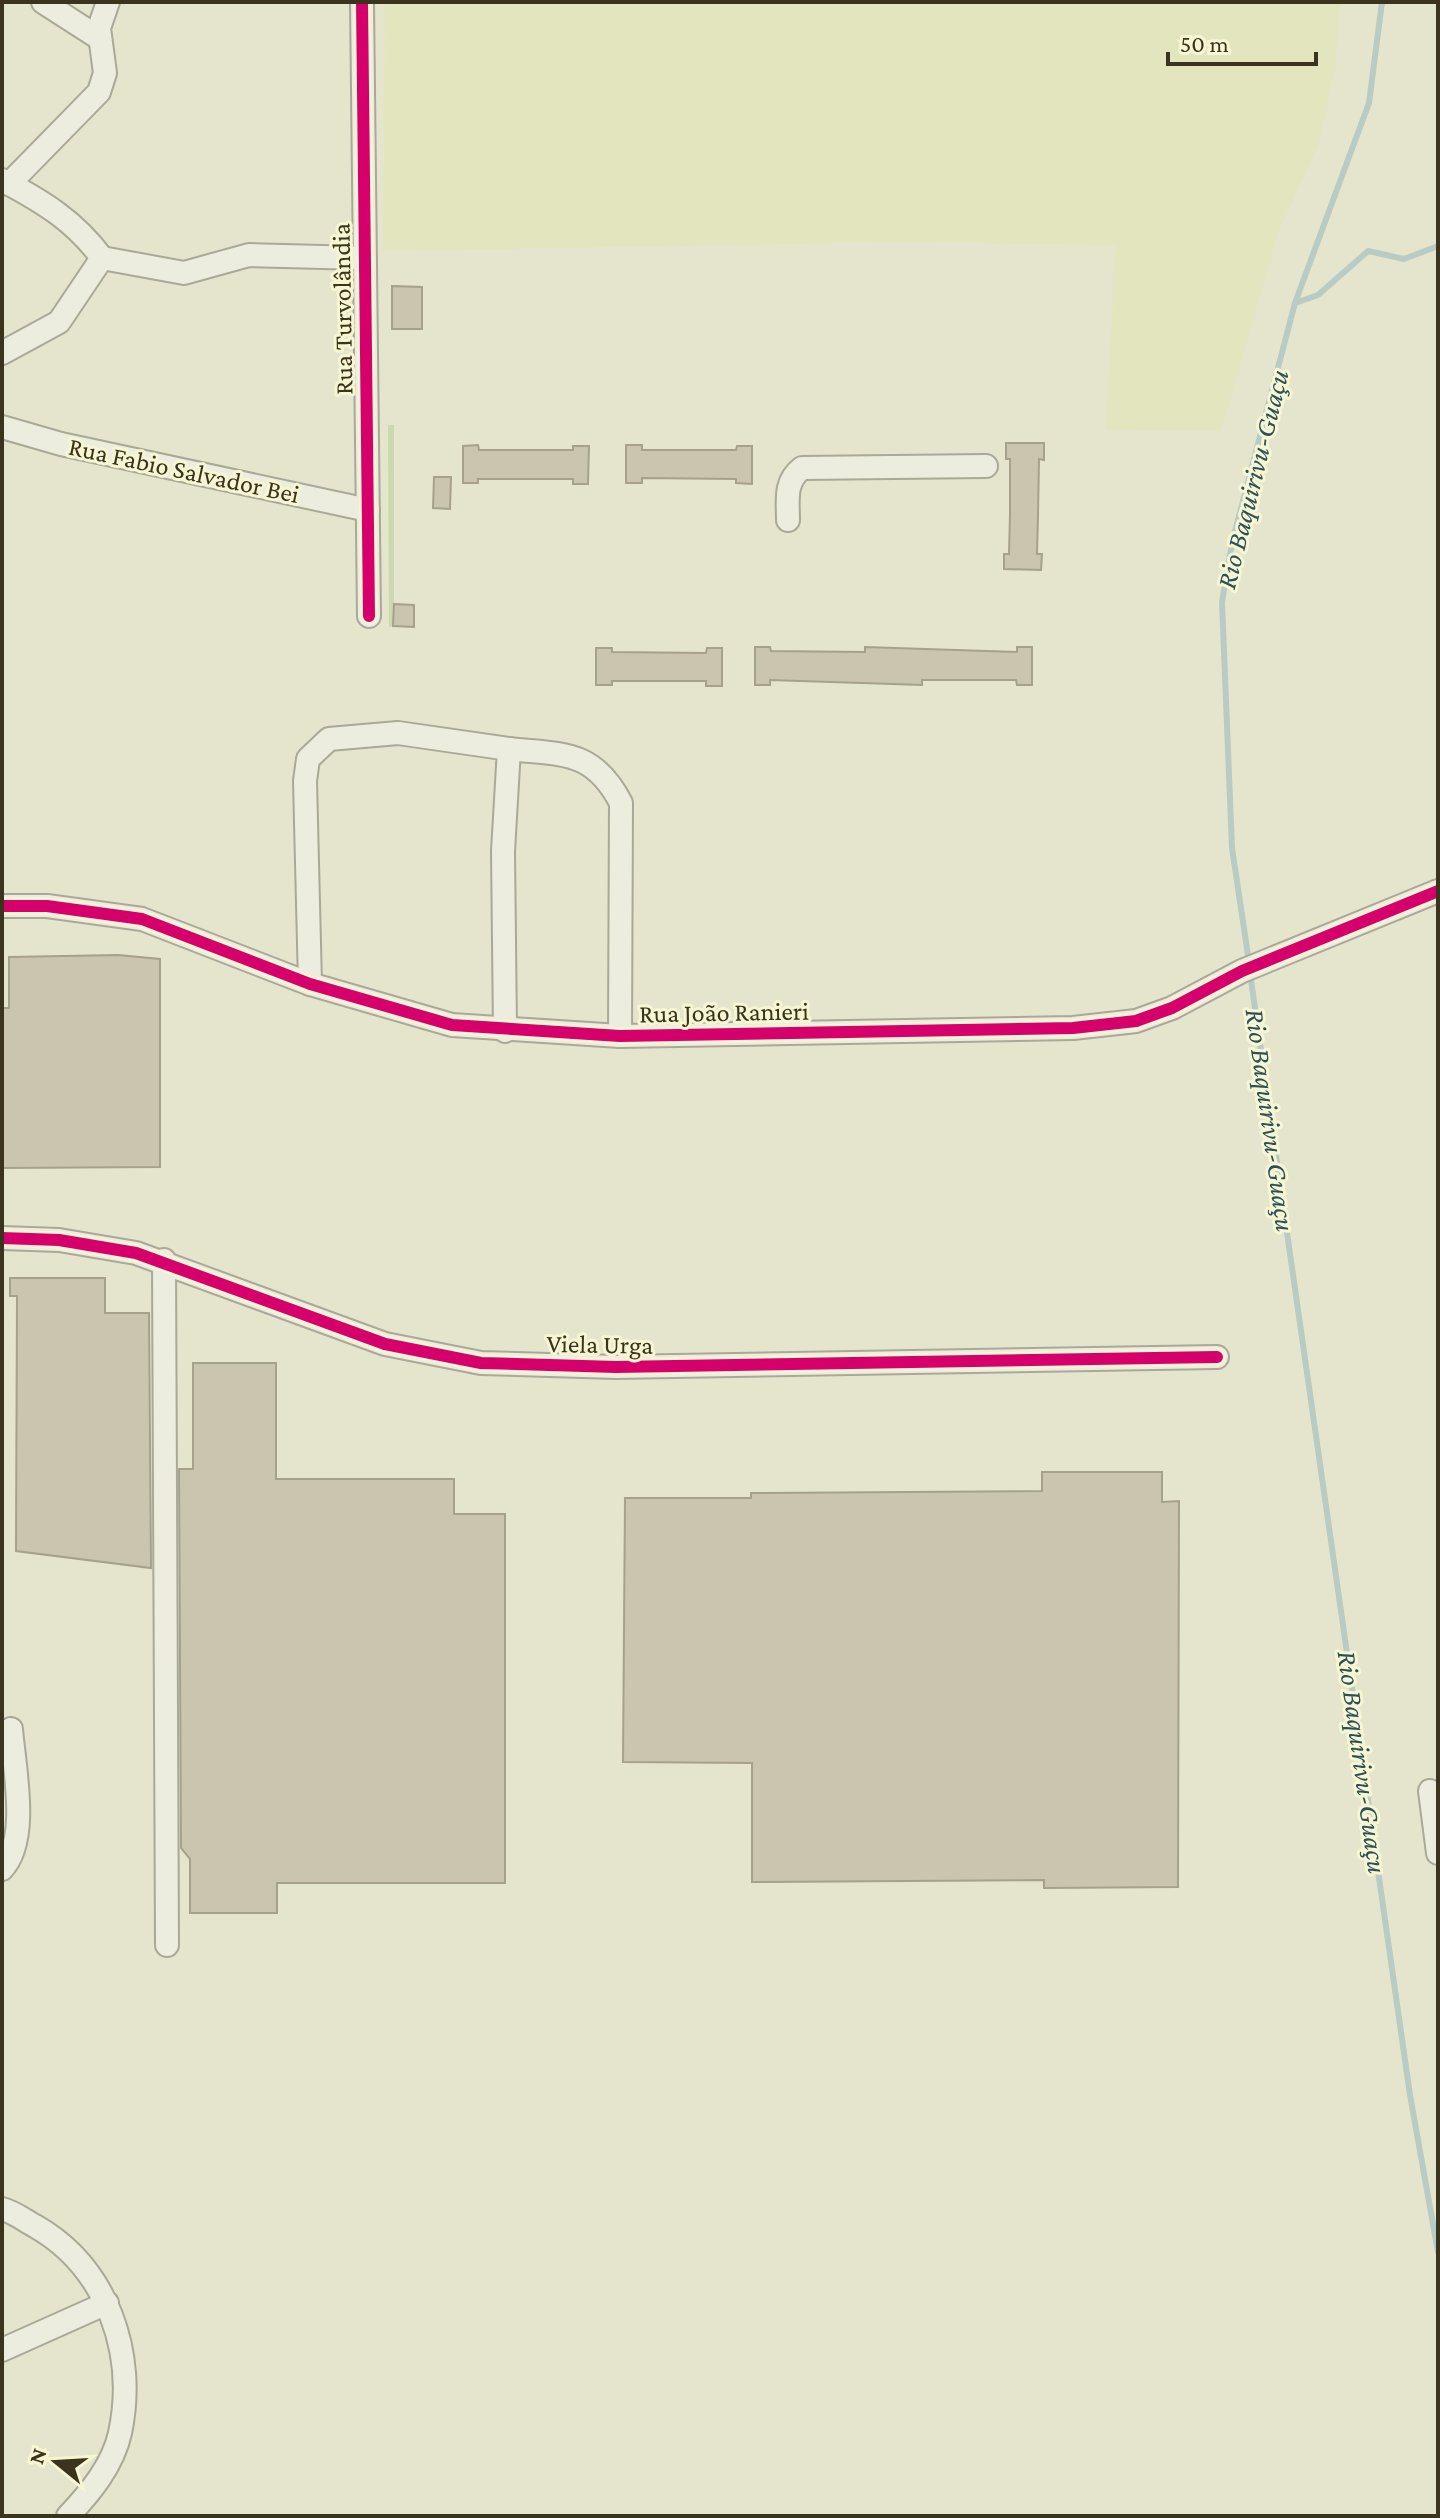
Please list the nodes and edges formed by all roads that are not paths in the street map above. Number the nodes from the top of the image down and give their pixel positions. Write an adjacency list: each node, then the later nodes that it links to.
1 (43, 2): 4 (street)
2 (108, 2): 4 (street)
3 (362, 2): 7 (street, Rua Turvolândia)
4 (99, 38): 5 (street)
5 (5, 182): 6 (street)
6 (102, 258): 7 (street); 8 (street)
7 (362, 258): 11 (street, Rua Turvolândia)
8 (2, 353)
9 (2, 427): 11 (street, Rua Fabio Salvador Bei)
10 (986, 466): 12 (street)
11 (368, 510): 13 (street, Rua Turvolândia)
12 (788, 520)
13 (369, 616)
14 (509, 749): 17 (street); 18 (street); 19 (street)
15 (1438, 891): 19 (street, Rua João Ranieri)
16 (2, 906): 17 (street, Rua João Ranieri)
17 (310, 984): 18 (street, Rua João Ranieri)
18 (505, 1031): 19 (street, Rua João Ranieri)
19 (620, 1036)
20 (2, 1238): 21 (street, Viela Urga)
21 (164, 1260): 22 (street, Viela Urga); 27 (street)
22 (1217, 1357)
23 (11, 1729): 26 (street)
24 (1430, 1791): 25 (street)
25 (1438, 1853)
26 (2, 1869)
27 (167, 1945)
28 (2, 2209): 29 (street)
29 (107, 2303): 30 (street); 31 (street)
30 (2, 2350)
31 (68, 2516)

